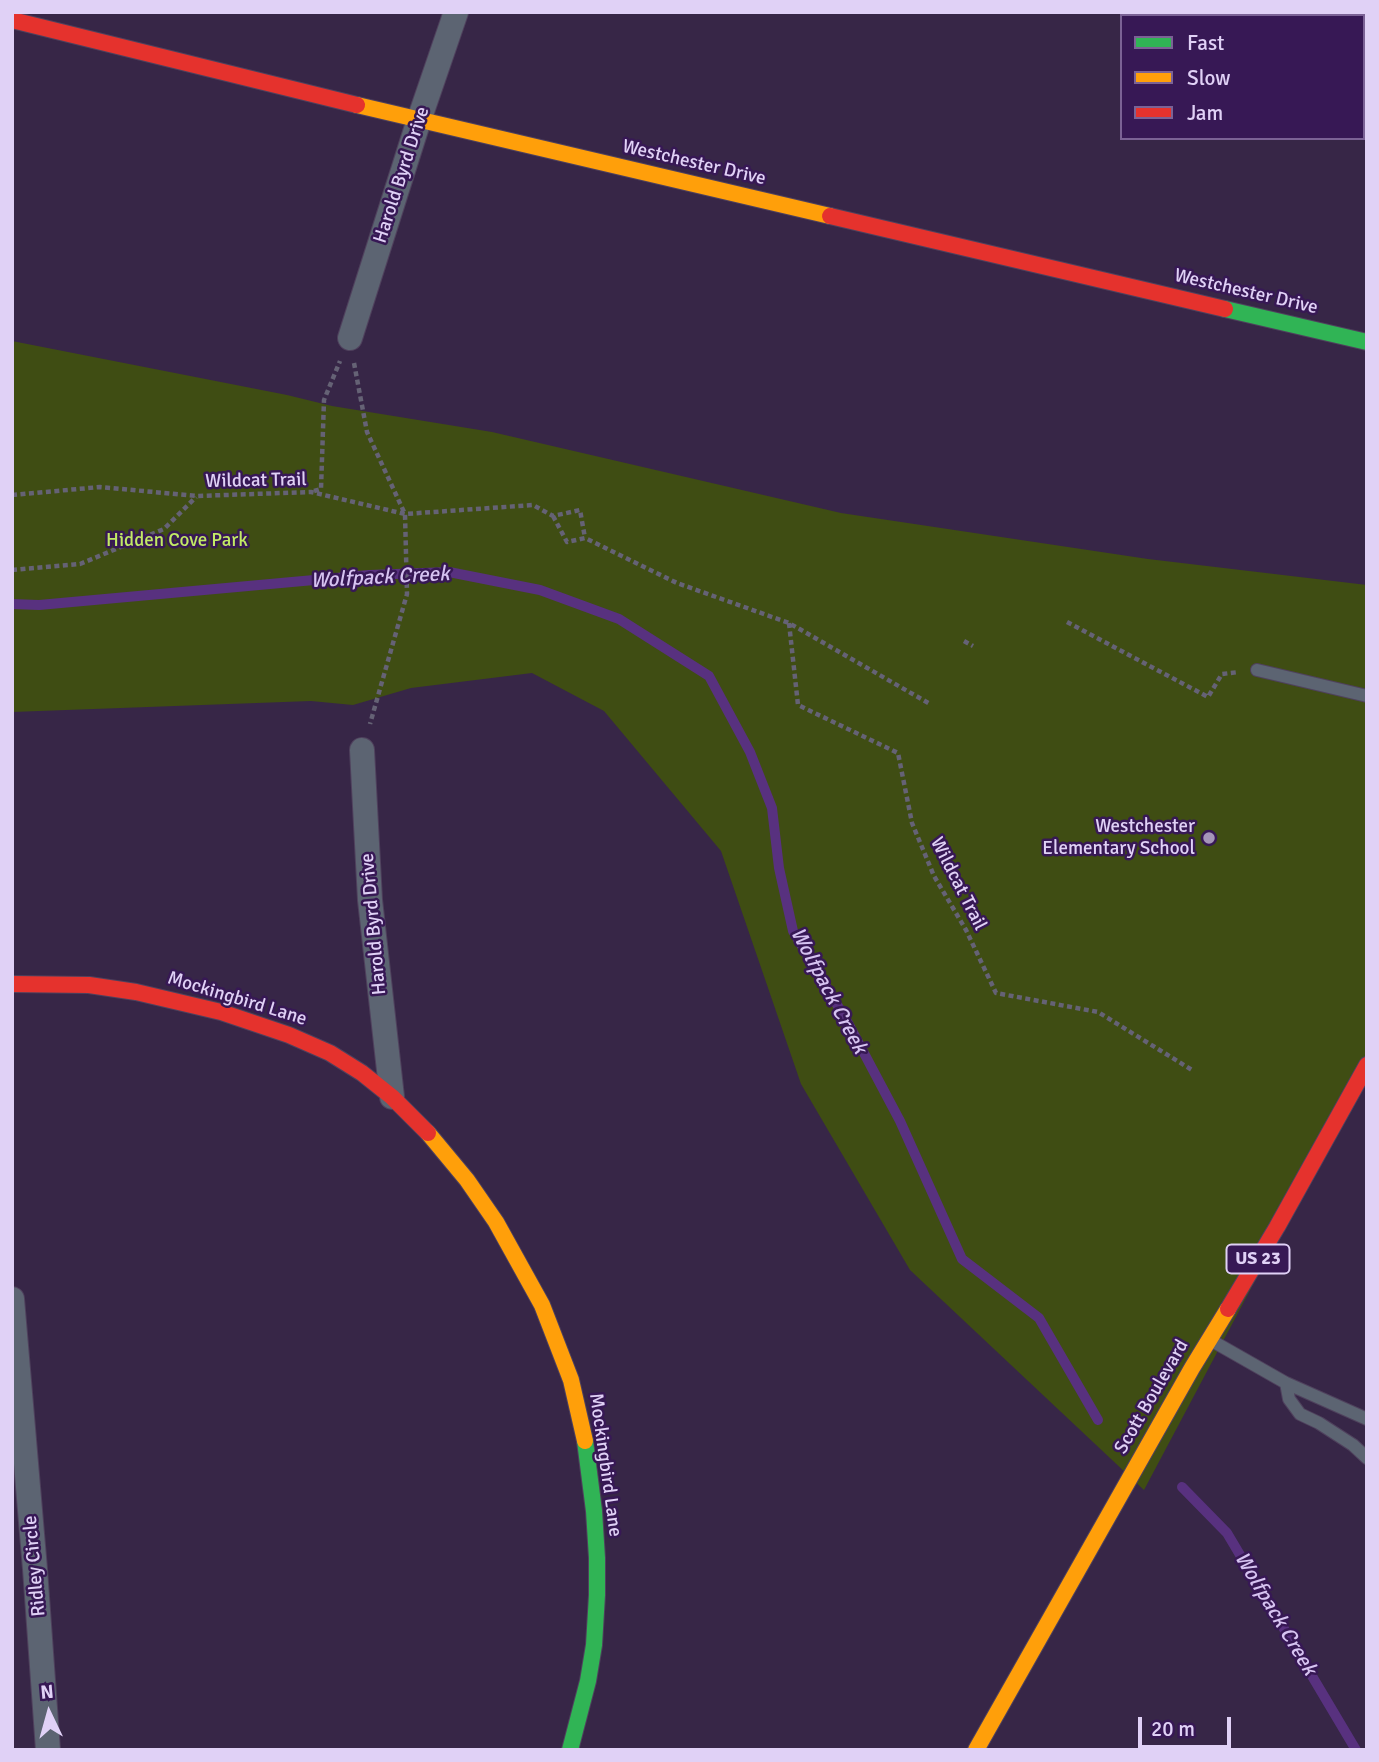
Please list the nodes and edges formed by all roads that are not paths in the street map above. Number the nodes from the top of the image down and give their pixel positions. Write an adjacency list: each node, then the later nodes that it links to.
1 (456, 12): 3 (street, Harold Byrd Drive)
2 (12, 20): 3 (main road, Westchester Drive)
3 (419, 120): 4 (street, Harold Byrd Drive); 5 (main road, Westchester Drive)
4 (350, 338)
5 (1367, 342)
6 (1257, 670): 7 (lane)
7 (1367, 696)
8 (362, 751): 11 (street, Harold Byrd Drive)
9 (12, 984): 11 (main road, Mockingbird Lane)
10 (1365, 1072): 13 (main road, Scott Boulevard / US 23)
11 (392, 1097): 18 (main road, Mockingbird Lane)
12 (12, 1299): 17 (street, Ridley Circle)
13 (1210, 1339): 14 (lane); 19 (main road, Scott Boulevard / US 23)
14 (1286, 1383): 15 (lane); 16 (lane)
15 (1367, 1419)
16 (1367, 1458)
17 (48, 1750)
18 (570, 1750)
19 (976, 1750)

